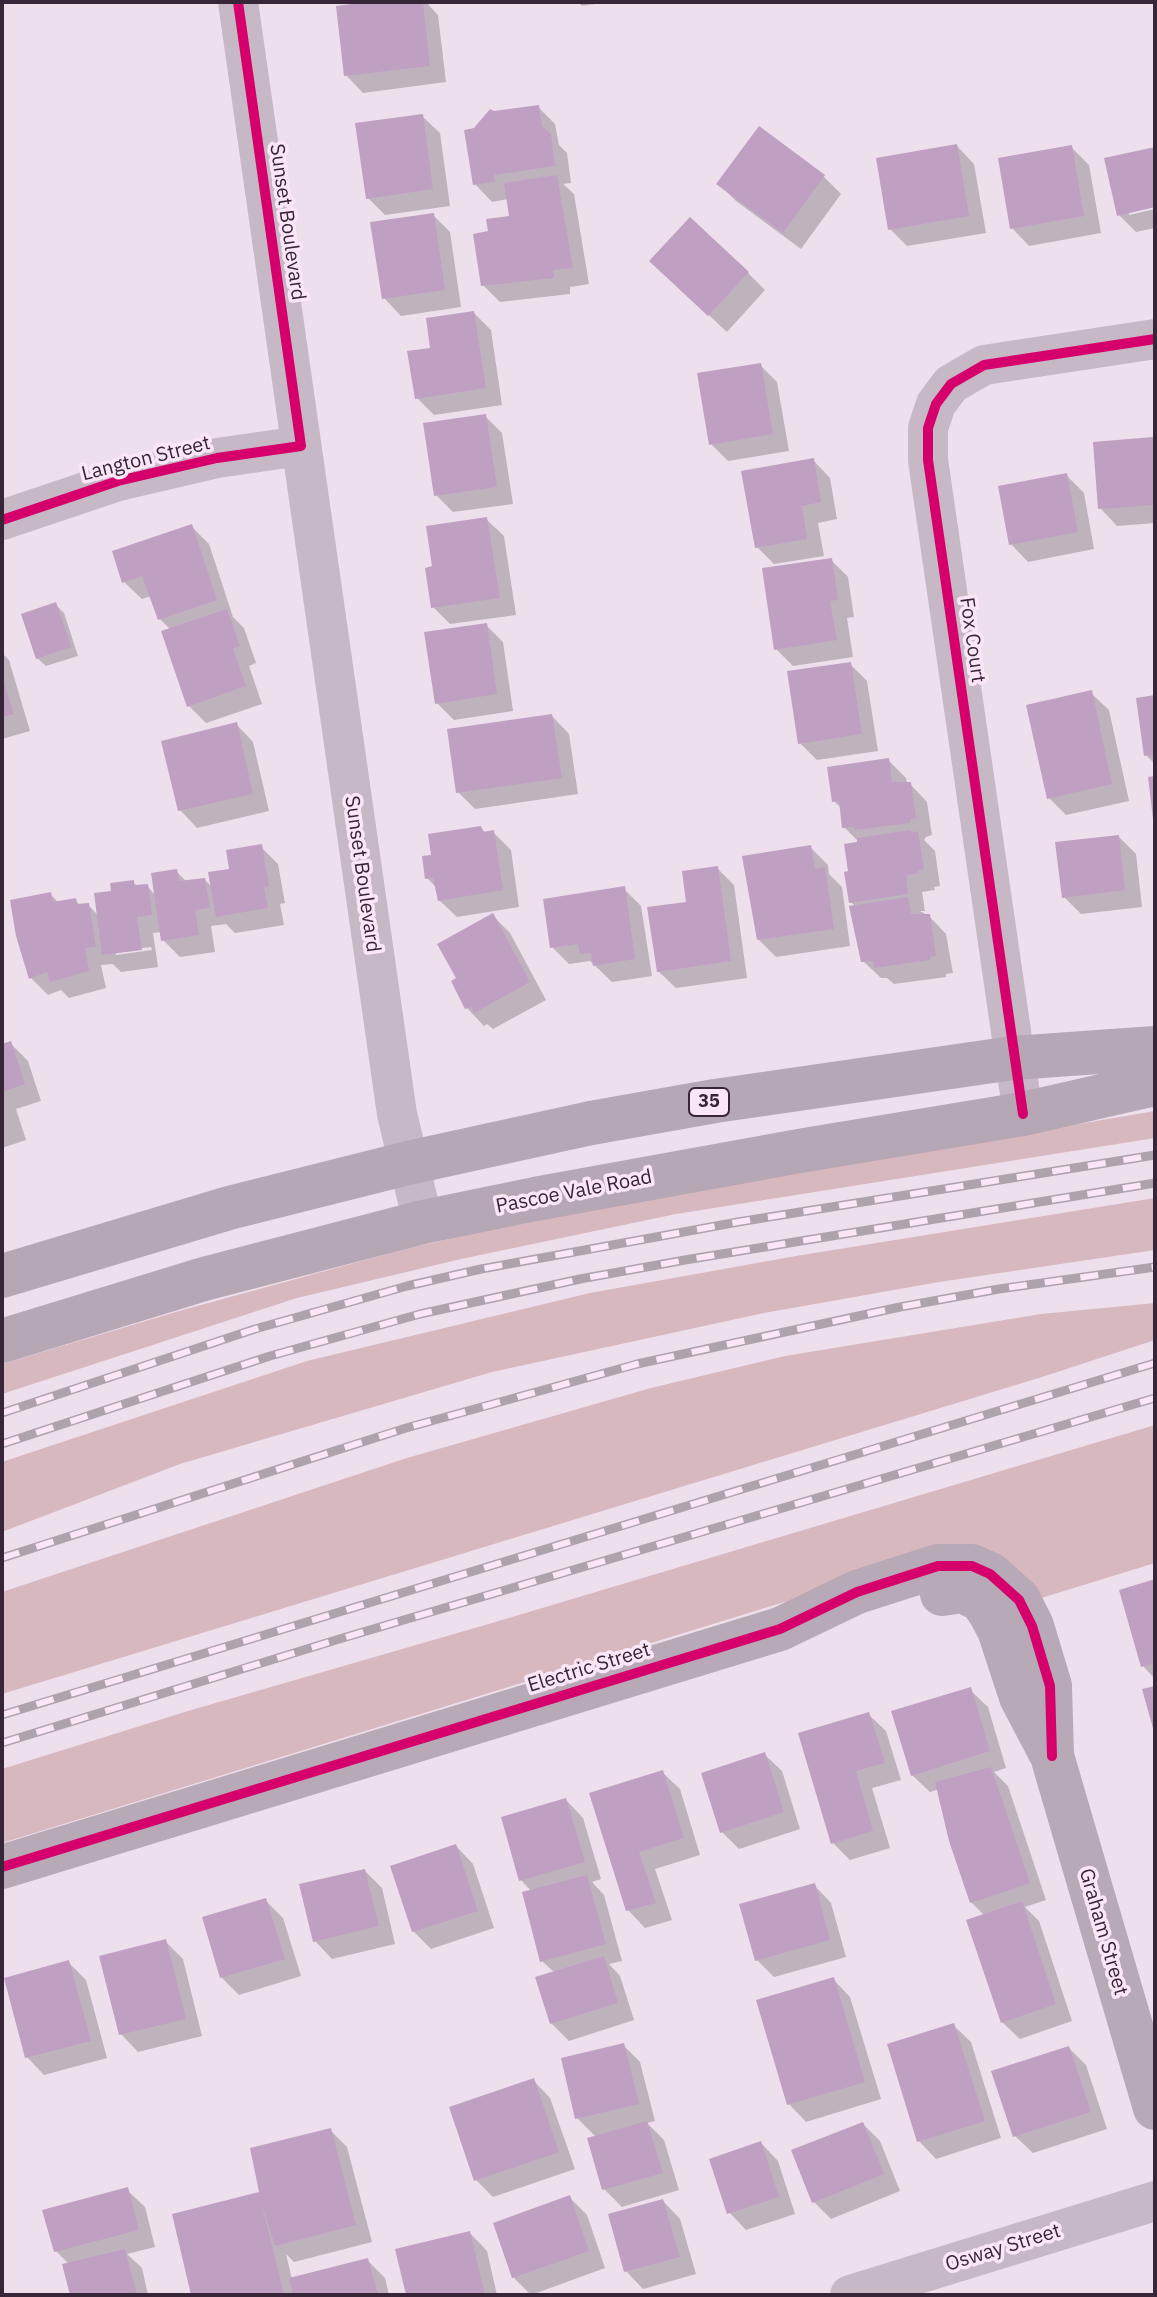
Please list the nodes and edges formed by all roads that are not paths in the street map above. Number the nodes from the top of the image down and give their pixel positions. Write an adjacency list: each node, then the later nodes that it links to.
1 (238, 2): 3 (street, Sunset Boulevard)
2 (1155, 339): 6 (street, Fox Court)
3 (301, 446): 4 (street, Langton Street); 9 (street, Sunset Boulevard)
4 (2, 520)
5 (1155, 1048): 6 (main road, 35)
6 (1013, 1058): 8 (street, Fox Court); 9 (main road, 35)
7 (1155, 1084): 8 (main road, Pascoe Vale Road)
8 (1023, 1114): 10 (main road, Pascoe Vale Road)
9 (408, 1163): 10 (street, Sunset Boulevard); 11 (main road, 35)
10 (423, 1222): 12 (main road, Pascoe Vale Road)
11 (2, 1276)
12 (2, 1341)
13 (1052, 1756): 14 (street, Electric Street); 15 (street, Graham Street)
14 (2, 1867)
15 (1155, 2108)
16 (1155, 2201): 17 (street, Osway Street)
17 (850, 2295)

